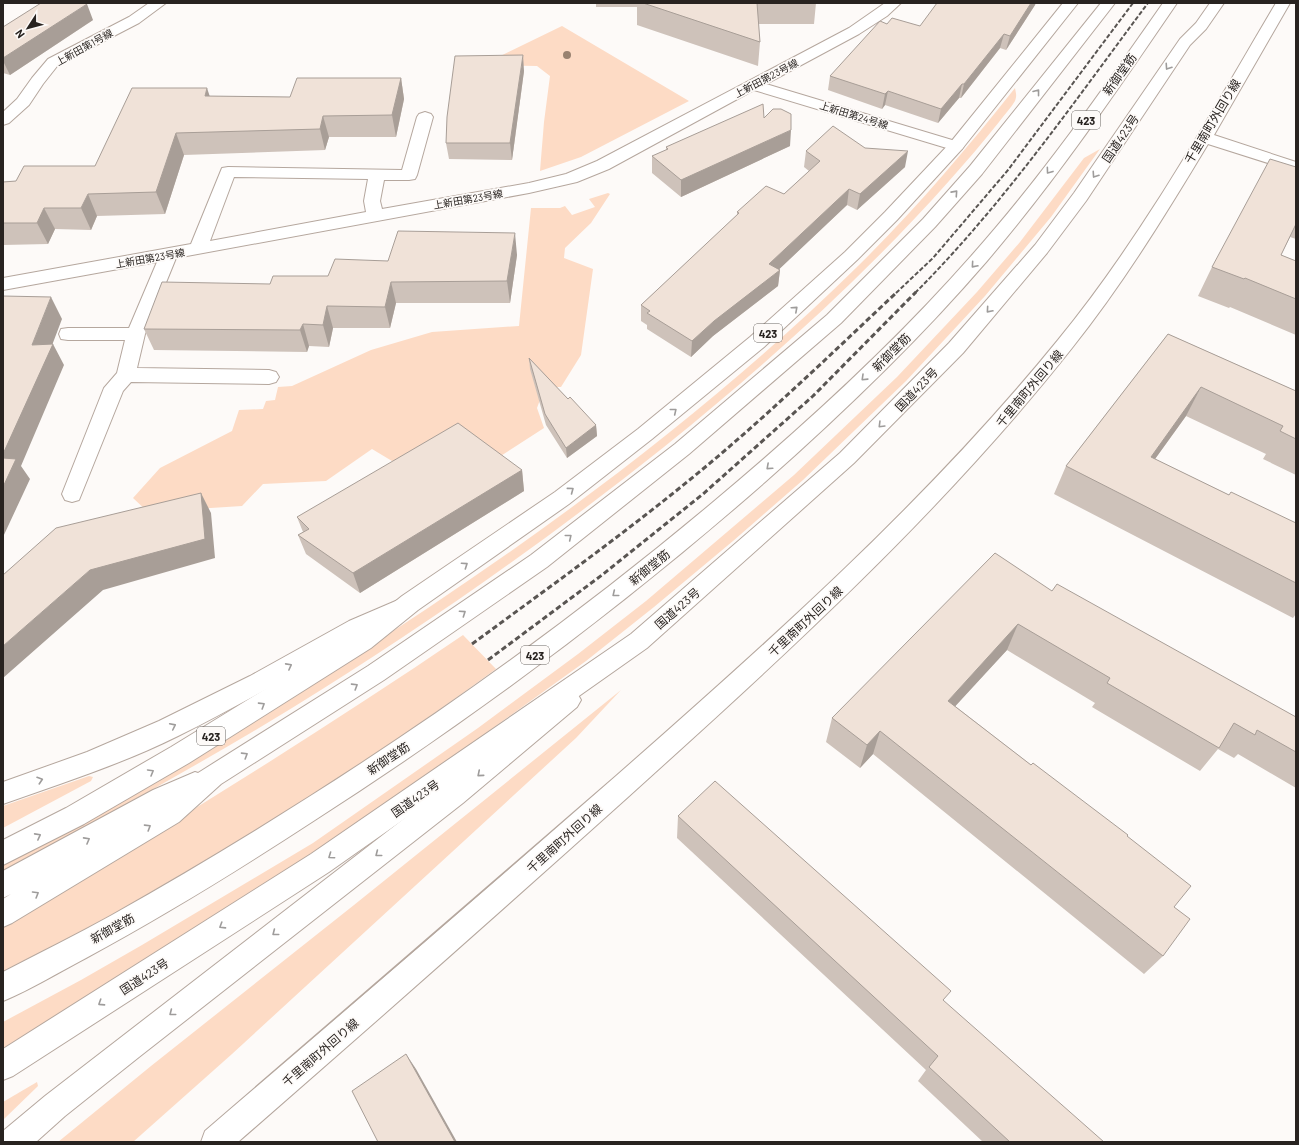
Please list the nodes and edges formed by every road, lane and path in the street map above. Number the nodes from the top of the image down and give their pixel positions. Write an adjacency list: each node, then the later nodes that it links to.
1 (158, 3): 12 (main road, 上新田第1号線)
2 (894, 3): 10 (main road, 上新田第23号線)
3 (1071, 3): 14 (main road, 423)
4 (1108, 3): 28 (main road, 423, one-way to 4)
5 (1170, 3): 33 (main road, 新御堂筋 / 423, one-way to 33)
6 (1202, 3): 9 (main road)
7 (1216, 3): 9 (main road, 国道423号)
8 (1283, 3): 13 (main road, 千里南町外回り線)
9 (1185, 42): 27 (main road, 国道423号, one-way to 27)
10 (753, 85): 14 (main road, 上新田第24号線); 17 (main road, 上新田第23号線)
11 (425, 118): 16 (main road)
12 (3, 120)
13 (1204, 137): 15 (main road); 36 (main road, 千里南町外回り線)
14 (956, 146): 26 (main road, 423, one-way to 14)
15 (1296, 167)
16 (377, 174): 17 (main road); 18 (main road)
17 (375, 216): 18 (main road, 上新田第23号線)
18 (198, 249): 19 (main road, 上新田第23号線)
19 (169, 254): 20 (main road, 上新田第23号線); 22 (main road)
20 (3, 284)
21 (68, 334): 22 (main road)
22 (136, 334): 23 (main road)
23 (126, 375): 24 (main road); 25 (main road)
24 (269, 377)
25 (72, 494)
26 (410, 603): 29 (main road, one-way to 26); 30 (main road, 423, one-way to 26)
27 (639, 641): 34 (main road, 国道423号, one-way to 34); 35 (main road, one-way to 35)
28 (212, 776): 31 (main road, one-way to 28); 32 (main road, 423, one-way to 28)
29 (3, 793)
30 (3, 854)
31 (3, 885)
32 (3, 914)
33 (3, 987)
34 (3, 1066)
35 (14, 1142)
36 (216, 1142)

